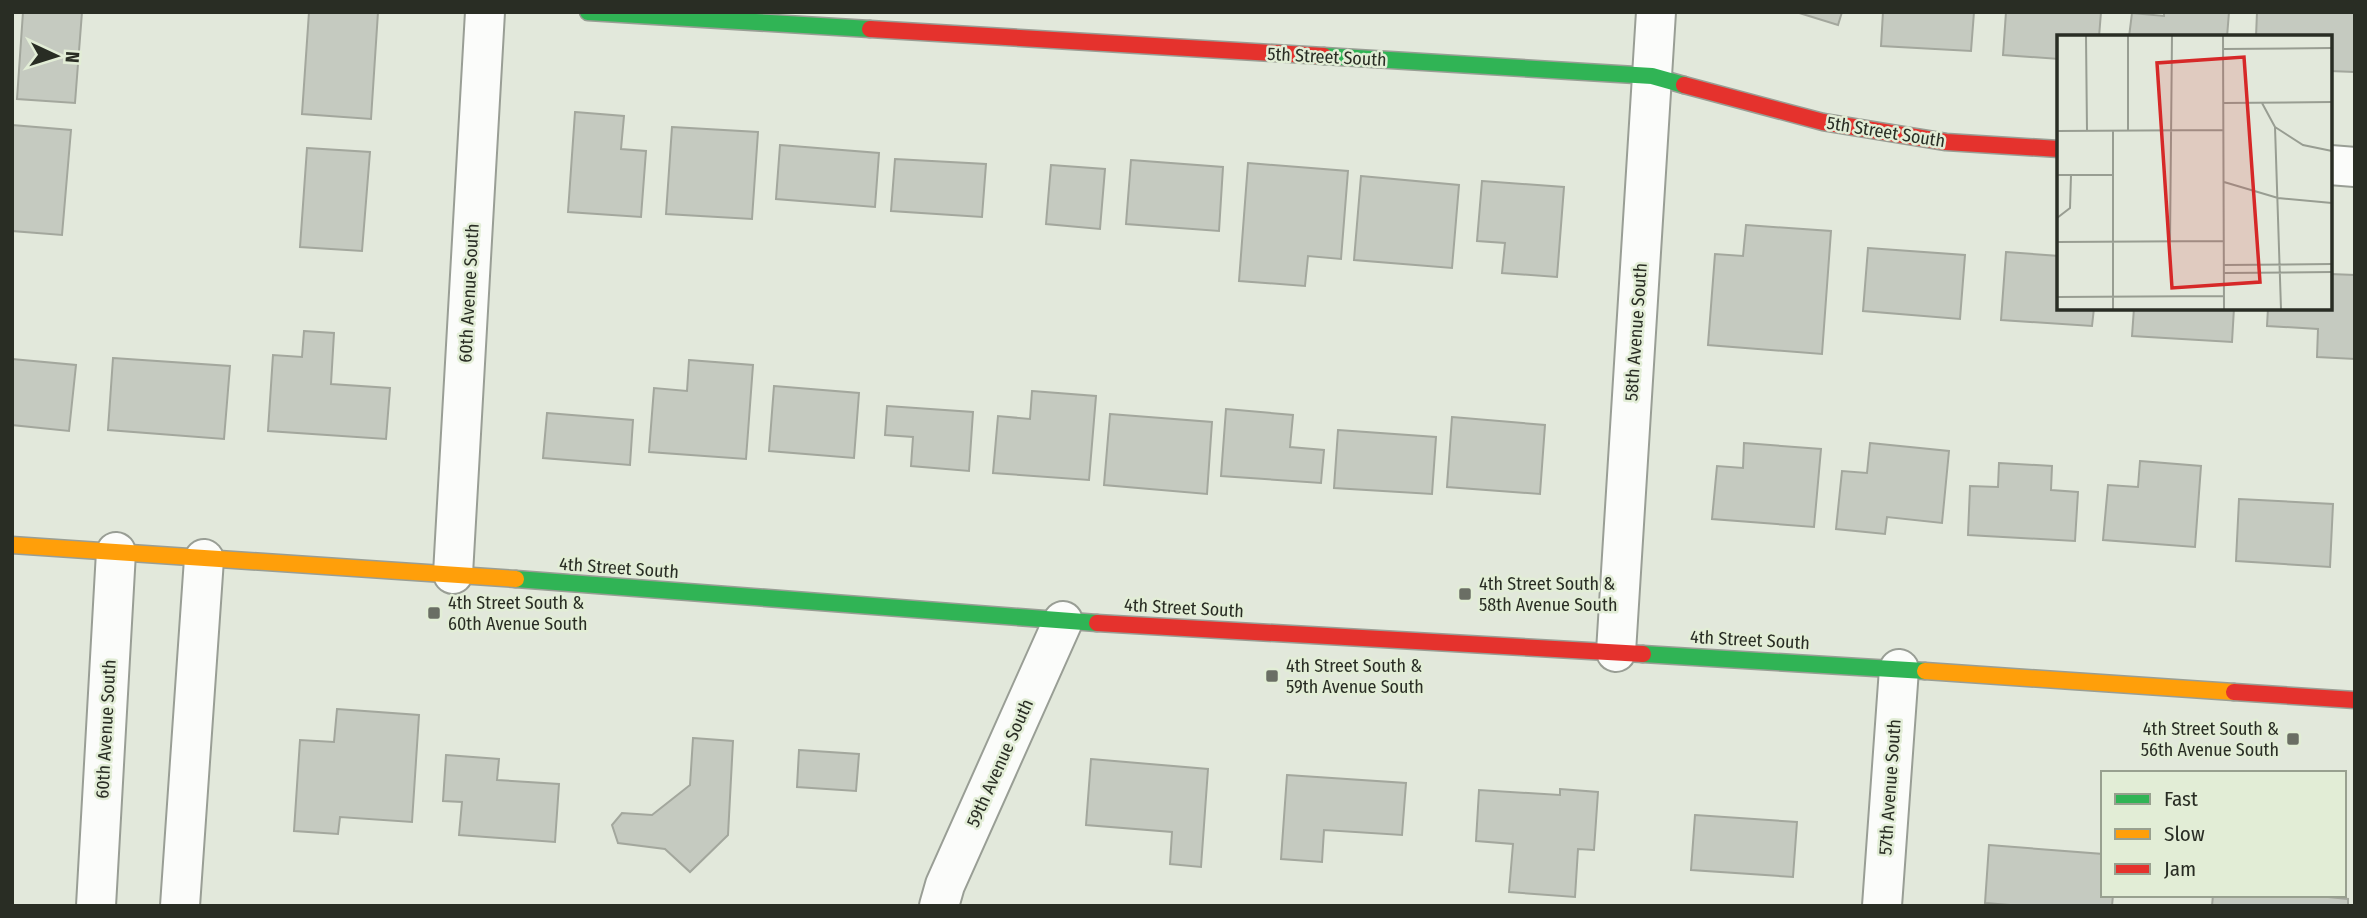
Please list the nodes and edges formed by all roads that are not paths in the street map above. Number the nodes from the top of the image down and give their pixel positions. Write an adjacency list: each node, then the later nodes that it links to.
1 (485, 12): 11 (street, 60th Avenue South)
2 (587, 12): 4 (street, 5th Street South)
3 (1656, 12): 4 (street, 58th Avenue South)
4 (1652, 76): 5 (street, 5th Street South); 13 (street, 58th Avenue South)
5 (2057, 149)
6 (2332, 165): 7 (street)
7 (2355, 167)
8 (12, 545): 9 (street, 4th Street South)
9 (116, 552): 10 (street, 4th Street South); 16 (street, 60th Avenue South)
10 (204, 559): 11 (street, 4th Street South); 17 (street)
11 (453, 574): 12 (street, 4th Street South)
12 (1063, 621): 13 (street, 4th Street South); 18 (street, 59th Avenue South)
13 (1616, 652): 14 (street, 4th Street South)
14 (1899, 668): 15 (street, 4th Street South); 19 (street, 57th Avenue South)
15 (2355, 699)
16 (96, 906)
17 (180, 906)
18 (939, 906)
19 (1882, 906)

